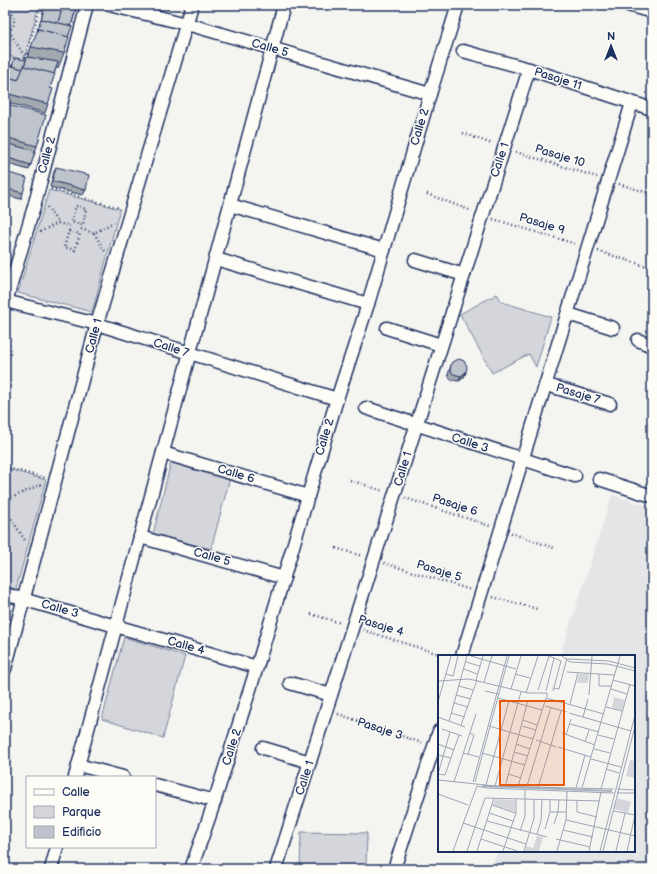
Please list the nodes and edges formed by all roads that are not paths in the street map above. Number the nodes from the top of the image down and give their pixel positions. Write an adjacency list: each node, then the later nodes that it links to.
1 (87, 5): 20 (street, Calle 2)
2 (109, 5): 8 (street, Calle 5)
3 (192, 5): 8 (street, Calle 1)
4 (284, 5): 9 (street)
5 (458, 5): 12 (street, Calle 2)
6 (628, 5): 7 (street)
7 (652, 12)
8 (186, 24): 9 (street, Calle 5); 23 (street, Calle 1)
9 (272, 49): 12 (street, Calle 5); 15 (street)
10 (462, 51): 11 (street, Pasaje 11)
11 (529, 69): 13 (street, Pasaje 11); 19 (street, Calle 1)
12 (430, 94): 16 (street, Calle 2)
13 (632, 103): 14 (street, Pasaje 11); 22 (street)
14 (652, 109)
15 (230, 205): 16 (street); 17 (street)
16 (384, 250): 21 (street, Calle 2)
17 (216, 260): 21 (street); 29 (street)
18 (415, 260): 19 (street)
19 (464, 275): 27 (street, Calle 1)
20 (5, 302): 23 (street, Calle 7)
21 (368, 304): 31 (street, Calle 2)
22 (568, 314): 25 (street); 30 (street)
23 (97, 324): 29 (street, Calle 7); 44 (street, Calle 1)
24 (387, 328): 27 (street)
25 (613, 328)
26 (638, 340): 28 (street)
27 (441, 345): 34 (street, Calle 1)
28 (652, 346)
29 (190, 354): 31 (street, Calle 7); 35 (street)
30 (546, 385): 32 (street, Pasaje 7); 36 (street)
31 (337, 399): 39 (street, Calle 2)
32 (610, 404)
33 (366, 408): 34 (street, Calle 3)
34 (417, 425): 36 (street, Calle 3); 50 (street, Calle 1)
35 (163, 453): 39 (street, Calle 6); 41 (street)
36 (523, 460): 37 (street, Calle 3); 46 (street)
37 (575, 476)
38 (599, 480): 40 (street)
39 (308, 496): 42 (street, Calle 2)
40 (652, 496)
41 (140, 537): 42 (street, Calle 5); 45 (street)
42 (284, 578): 47 (street, Calle 2)
43 (5, 594): 44 (street, Calle 3)
44 (25, 599): 45 (street, Calle 3); 48 (street, Calle 1)
45 (116, 625): 47 (street, Calle 4); 54 (street)
46 (462, 655)
47 (257, 667): 57 (street, Calle 2)
48 (5, 669)
49 (290, 682): 50 (street)
50 (331, 695): 53 (street, Calle 1)
51 (438, 735): 62 (street)
52 (263, 748): 53 (street)
53 (310, 762): 61 (street, Calle 1)
54 (77, 771): 55 (street)
55 (115, 776)
56 (156, 785): 57 (street)
57 (215, 801): 60 (street, Calle 2)
58 (57, 848): 59 (street)
59 (51, 869)
60 (191, 869)
61 (276, 869)
62 (394, 869)

